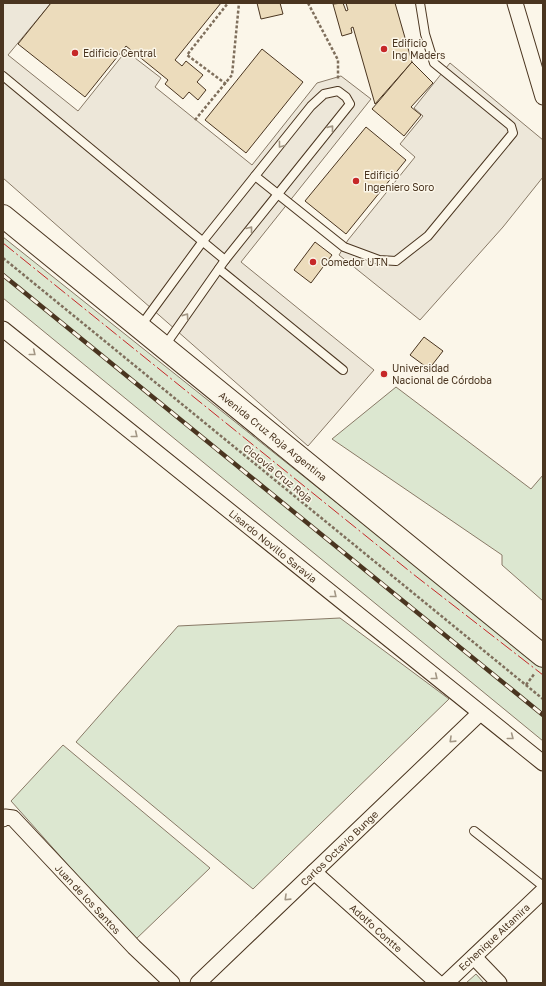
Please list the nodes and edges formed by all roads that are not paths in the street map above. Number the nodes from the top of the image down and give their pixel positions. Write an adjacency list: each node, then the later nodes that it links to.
1 (420, 3): 6 (lane)
2 (516, 3): 4 (street)
3 (3, 76): 8 (lane)
4 (543, 97)
5 (255, 176): 6 (lane); 6 (lane, one-way to 5); 8 (lane)
6 (277, 194): 9 (lane, one-way to 6)
7 (3, 216): 11 (main road, Avenida Cruz Roja Argentina)
8 (203, 241): 9 (lane); 11 (lane)
9 (225, 260): 10 (lane)
10 (219, 269): 13 (lane, one-way to 10); 14 (lane)
11 (139, 328): 13 (main road, Avenida Cruz Roja Argentina)
12 (3, 329): 16 (street, Lisardo Novillo Saravia, one-way to 16)
13 (164, 348): 15 (main road, Avenida Cruz Roja Argentina)
14 (343, 370)
15 (543, 656)
16 (480, 713): 17 (street, Lisardo Novillo Saravia, one-way to 17); 20 (street, Carlos Octavio Bunge, one-way to 20)
17 (543, 763)
18 (4, 818): 24 (street, Juan de los Santos)
19 (474, 831): 21 (lane)
20 (314, 872): 25 (street, Carlos Octavio Bunge, one-way to 25); 26 (street, Adolfo Contte)
21 (543, 886)
22 (543, 891): 23 (street, Echenique Altamira)
23 (474, 956): 27 (street, Echenique Altamira); 28 (street)
24 (172, 983)
25 (198, 983)
26 (438, 983)
27 (446, 983)
28 (499, 983)

